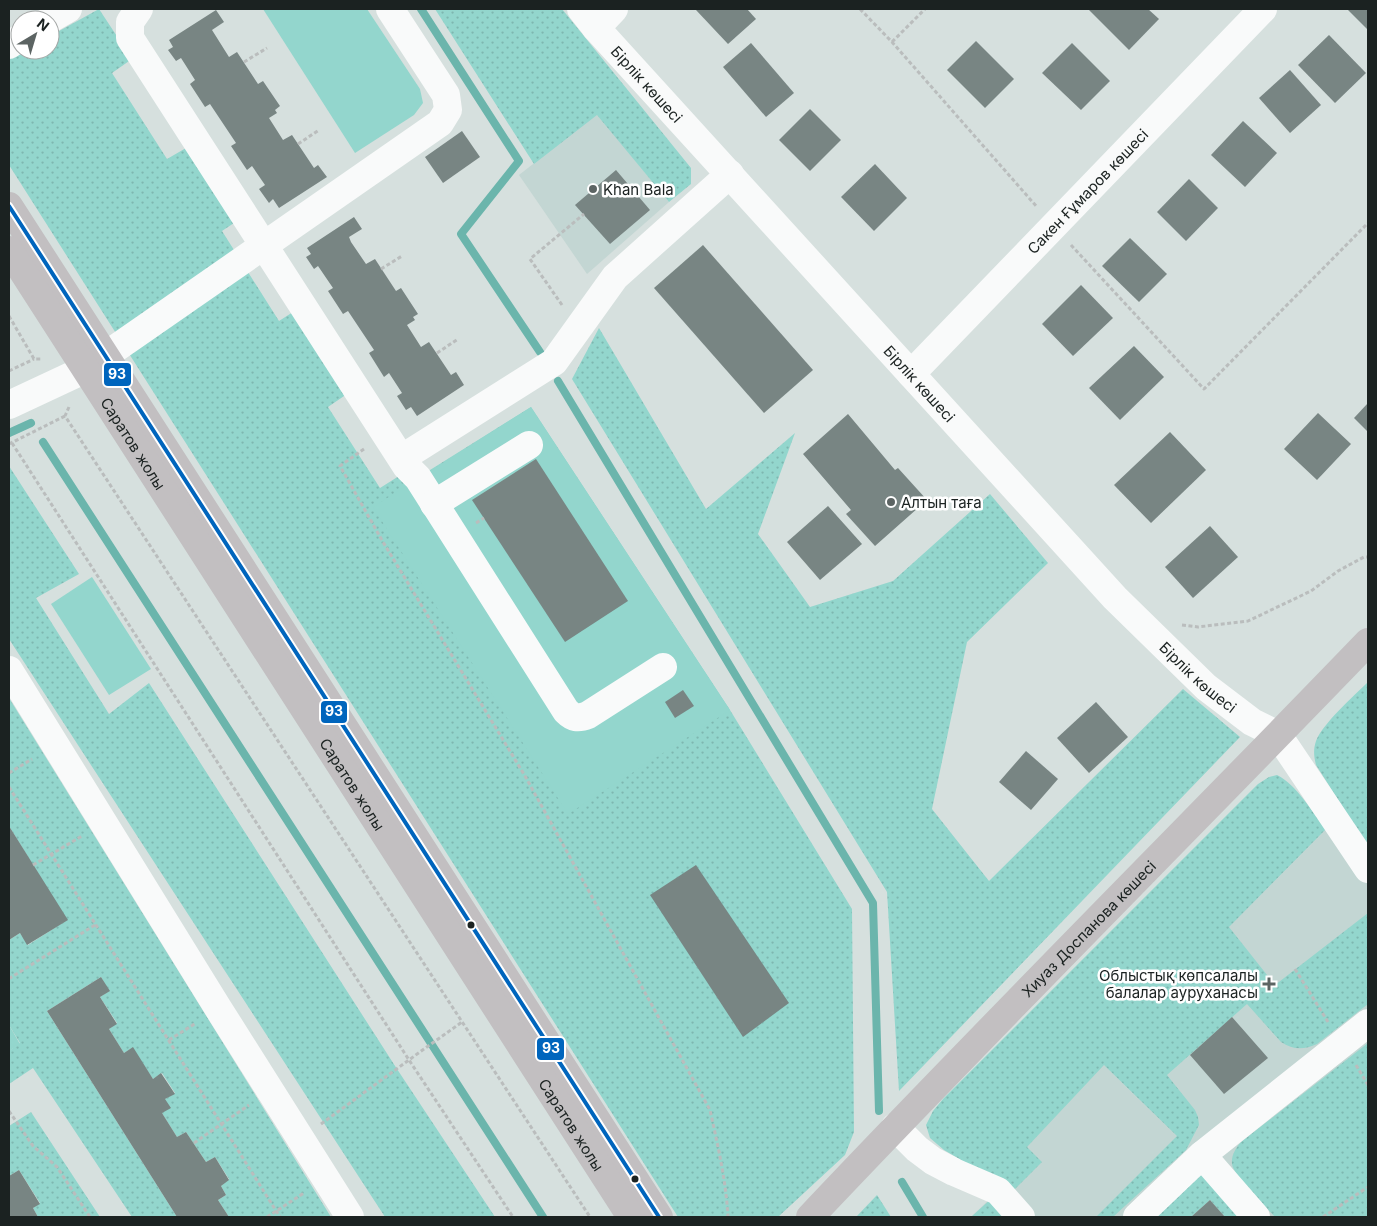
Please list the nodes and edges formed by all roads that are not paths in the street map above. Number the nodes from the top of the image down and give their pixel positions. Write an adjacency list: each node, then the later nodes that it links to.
1 (140, 9): 7 (street)
2 (390, 9): 7 (street)
3 (1263, 9): 10 (street, Сакен Ғұмаров көшесі)
4 (597, 15): 5 (street, Бірлік көшесі)
5 (730, 174): 10 (street, Бірлік көшесі); 13 (street)
6 (9, 206): 9 (main road, Саратов жолы)
7 (264, 245): 9 (street); 13 (street)
8 (9, 250): 9 (main road, Саратов жолы)
9 (86, 368): 11 (street); 24 (main road, Саратов жолы); 25 (main road, Саратов жолы)
10 (911, 374): 18 (street, Бірлік көшесі)
11 (9, 406)
12 (529, 445): 14 (street)
13 (402, 458): 14 (street)
14 (434, 504): 16 (street)
15 (1368, 642): 18 (main road, Хиуаз Доспанова көшесі)
16 (663, 667)
17 (9, 670): 23 (street)
18 (1278, 735): 19 (street); 21 (main road, Хиуаз Доспанова көшесі)
19 (1368, 869)
20 (1368, 1023): 22 (street)
21 (896, 1127): 26 (main road, Хиуаз Доспанова көшесі); 27 (street)
22 (1202, 1155): 28 (street); 29 (street)
23 (350, 1217)
24 (631, 1217)
25 (659, 1217)
26 (810, 1217)
27 (1021, 1217)
28 (1137, 1217)
29 (1256, 1217)

